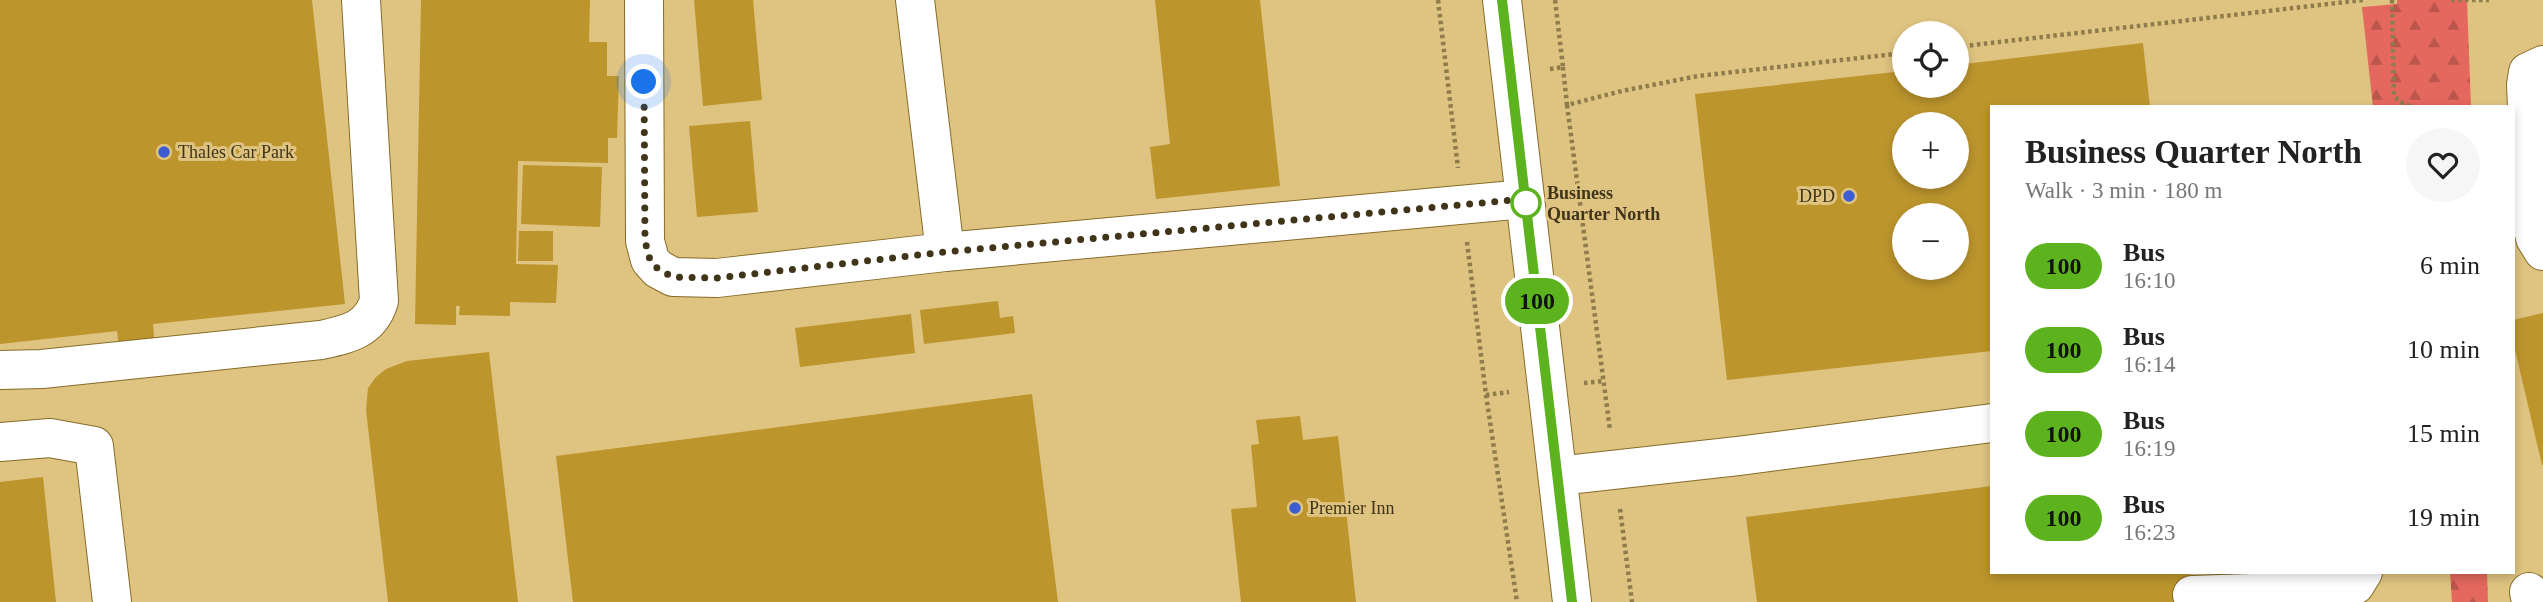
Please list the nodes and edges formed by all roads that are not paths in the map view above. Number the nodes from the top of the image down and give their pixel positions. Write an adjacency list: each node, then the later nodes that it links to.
1 (361, 0): 9 (street)
2 (644, 0): 8 (street)
3 (915, 0): 8 (street)
4 (1502, 0): 6 (street)
5 (2543, 65): 7 (street)
6 (1525, 199): 8 (street); 12 (street)
7 (2543, 251)
8 (945, 252)
9 (0, 370)
10 (1990, 423): 12 (street)
11 (0, 442): 15 (street)
12 (1558, 476): 16 (street)
13 (2362, 574): 14 (street)
14 (2192, 595)
15 (112, 602)
16 (1572, 602)

